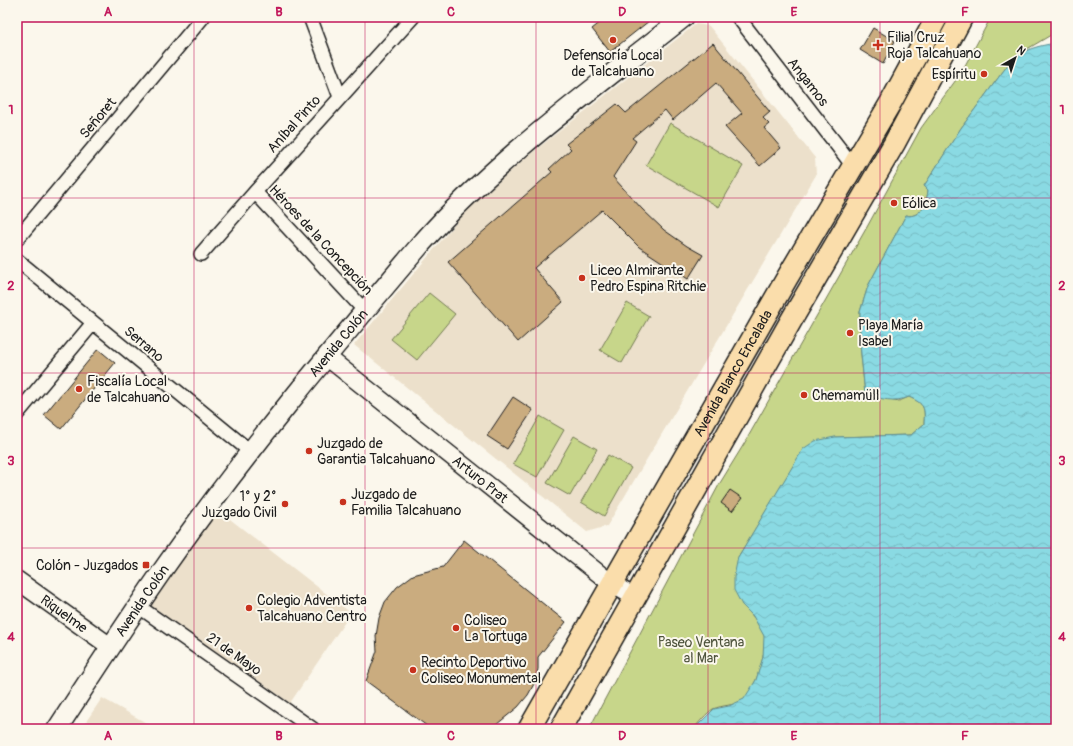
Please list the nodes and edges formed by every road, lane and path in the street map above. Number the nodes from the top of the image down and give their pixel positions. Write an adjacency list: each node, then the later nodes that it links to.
1 (203, 17): 11 (street, Señoret)
2 (310, 17): 8 (street)
3 (413, 17): 8 (street, Aníbal Pinto)
4 (684, 17): 14 (main road, Avenida Colón)
5 (738, 17): 9 (street, Angamos)
6 (937, 17): 9 (main road, Avenida Blanco Encalada)
7 (962, 17): 21 (main road, Avenida Blanco Encalada)
8 (340, 97): 10 (street, Aníbal Pinto)
9 (853, 166): 20 (main road, Avenida Blanco Encalada)
10 (254, 192): 12 (street, Aníbal Pinto); 14 (street, Héroes de la Concepción)
11 (17, 239)
12 (201, 254)
13 (17, 260): 15 (street, Serrano)
14 (365, 311): 16 (main road, Avenida Colón)
15 (93, 323): 17 (street); 18 (street, Serrano)
16 (328, 357): 18 (main road, Avenida Colón); 20 (street, Arturo Prat)
17 (17, 414)
18 (251, 452): 22 (main road, Avenida Colón)
19 (17, 580): 23 (street, Riquelme)
20 (612, 584): 21 (street, Arturo Prat); 26 (main road, Avenida Blanco Encalada)
21 (636, 598): 27 (main road, Avenida Blanco Encalada)
22 (138, 606): 23 (main road, Avenida Colón); 25 (street, 21 de Mayo)
23 (111, 647): 24 (main road, Avenida Colón)
24 (57, 729)
25 (313, 729)
26 (529, 729)
27 (561, 729)

